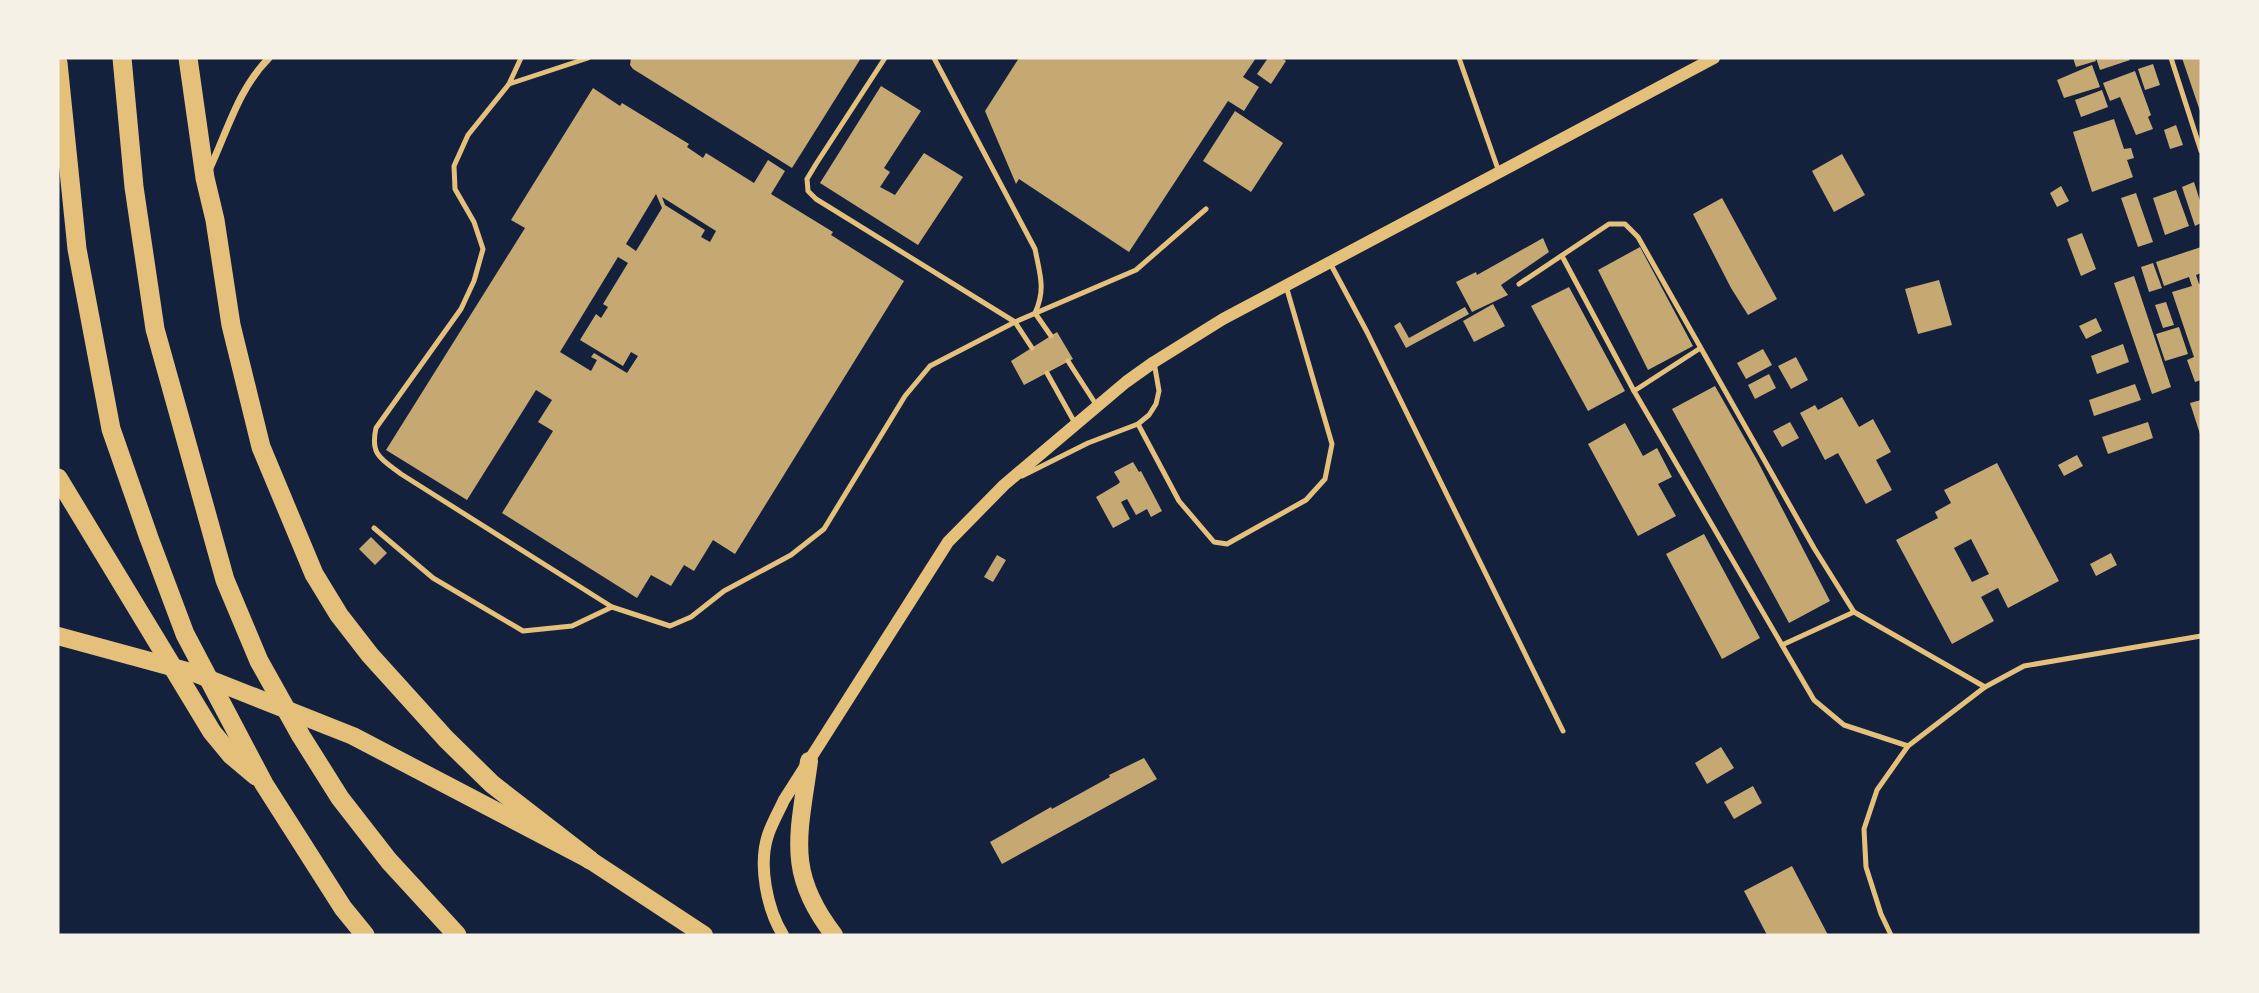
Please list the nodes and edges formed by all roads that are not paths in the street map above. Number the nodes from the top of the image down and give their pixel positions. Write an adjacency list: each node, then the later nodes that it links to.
1 (122, 58): 48 (highway)
2 (188, 58): 15 (highway)
3 (269, 58): 15 (street)
4 (521, 58): 12 (lane)
5 (588, 58): 12 (lane)
6 (884, 58): 22 (lane)
7 (934, 58): 21 (lane)
8 (1459, 58): 14 (lane)
9 (1714, 58): 14 (street)
10 (2171, 58): 13 (lane)
11 (58, 63): 45 (highway)
12 (509, 84): 36 (lane)
13 (2201, 151)
14 (1499, 172): 18 (street)
15 (205, 178): 46 (highway)
16 (1206, 209): 21 (lane)
17 (1562, 256): 19 (lane); 25 (lane); 29 (lane)
18 (1330, 263): 20 (street); 42 (lane)
19 (1519, 284)
20 (1286, 286): 27 (street); 31 (lane)
21 (1035, 313): 22 (lane); 23 (lane)
22 (1015, 322): 24 (lane); 36 (lane)
23 (1051, 335)
24 (1032, 348)
25 (1699, 349): 29 (lane); 37 (lane)
26 (1068, 362): 30 (lane)
27 (1154, 362): 30 (street); 31 (lane)
28 (1047, 373): 32 (lane)
29 (1634, 391): 40 (lane)
30 (1097, 407): 32 (street)
31 (1138, 424): 34 (lane)
32 (1076, 425): 34 (street)
33 (58, 478): 45 (highway)
34 (1004, 485): 44 (street)
35 (374, 528): 36 (lane)
36 (612, 607)
37 (1854, 612): 40 (lane); 41 (lane)
38 (58, 636): 46 (main road)
39 (2201, 636): 41 (lane)
40 (1782, 645): 43 (lane)
41 (1985, 687): 43 (lane)
42 (1563, 731)
43 (1908, 746): 52 (lane)
44 (809, 761): 50 (street); 51 (main road)
45 (264, 784): 47 (highway)
46 (590, 860): 49 (main road)
47 (365, 935)
48 (457, 935)
49 (704, 935)
50 (783, 935)
51 (834, 935)
52 (1891, 935)

